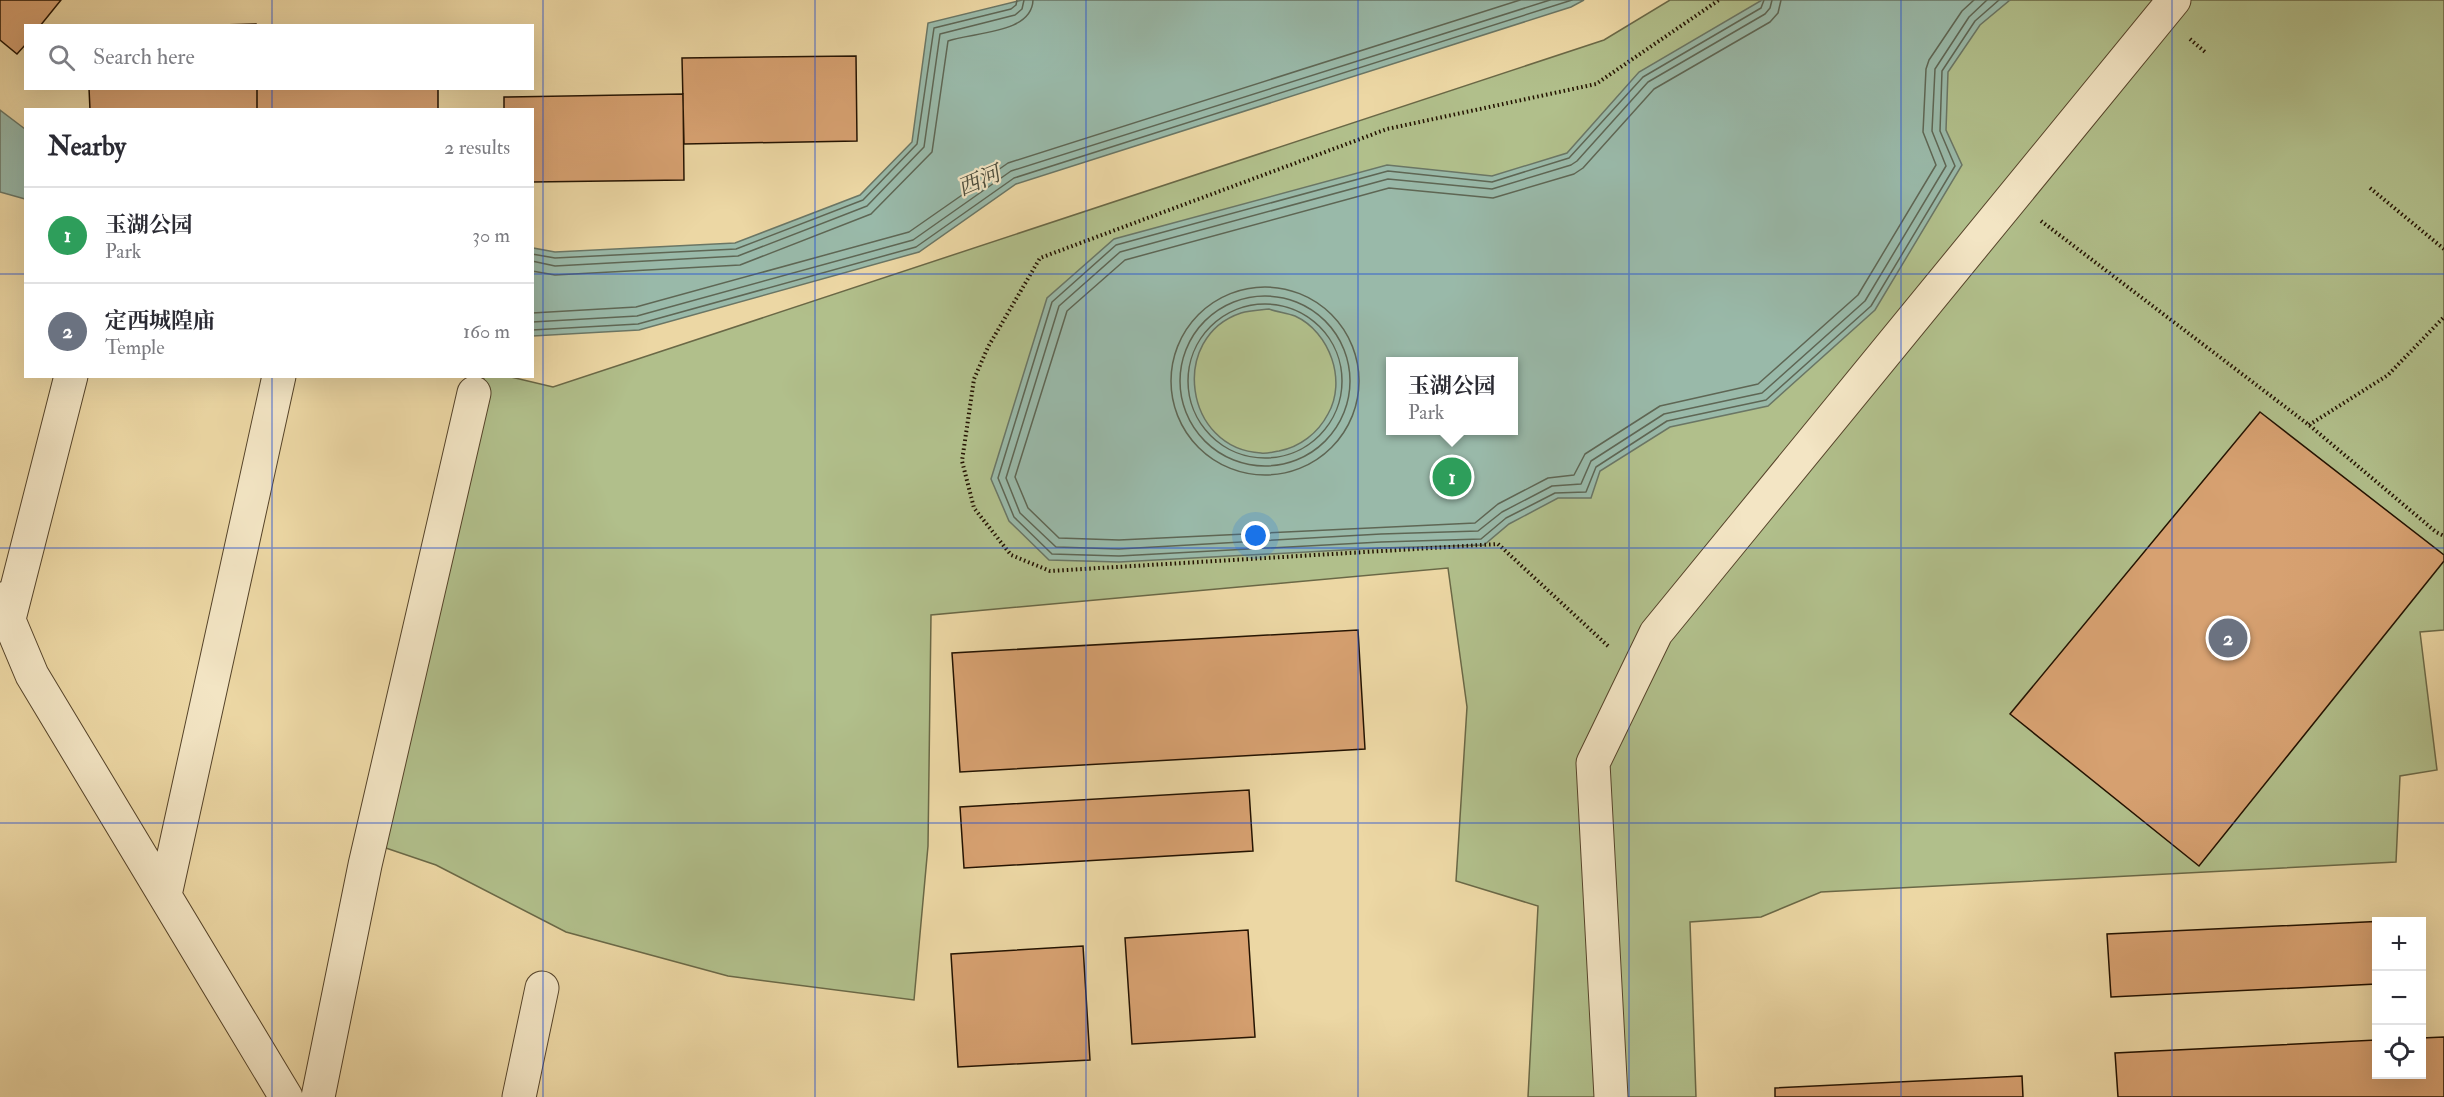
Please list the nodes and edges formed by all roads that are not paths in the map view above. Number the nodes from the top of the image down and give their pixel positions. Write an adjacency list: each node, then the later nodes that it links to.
1 (2174, 0): 11 (street)
2 (70, 378): 5 (street)
3 (279, 378): 6 (street)
4 (474, 393): 9 (street)
5 (4, 609): 6 (street)
6 (165, 895): 8 (street)
7 (542, 988): 10 (street)
8 (286, 1097)
9 (318, 1097)
10 (519, 1097)
11 (1611, 1097)

